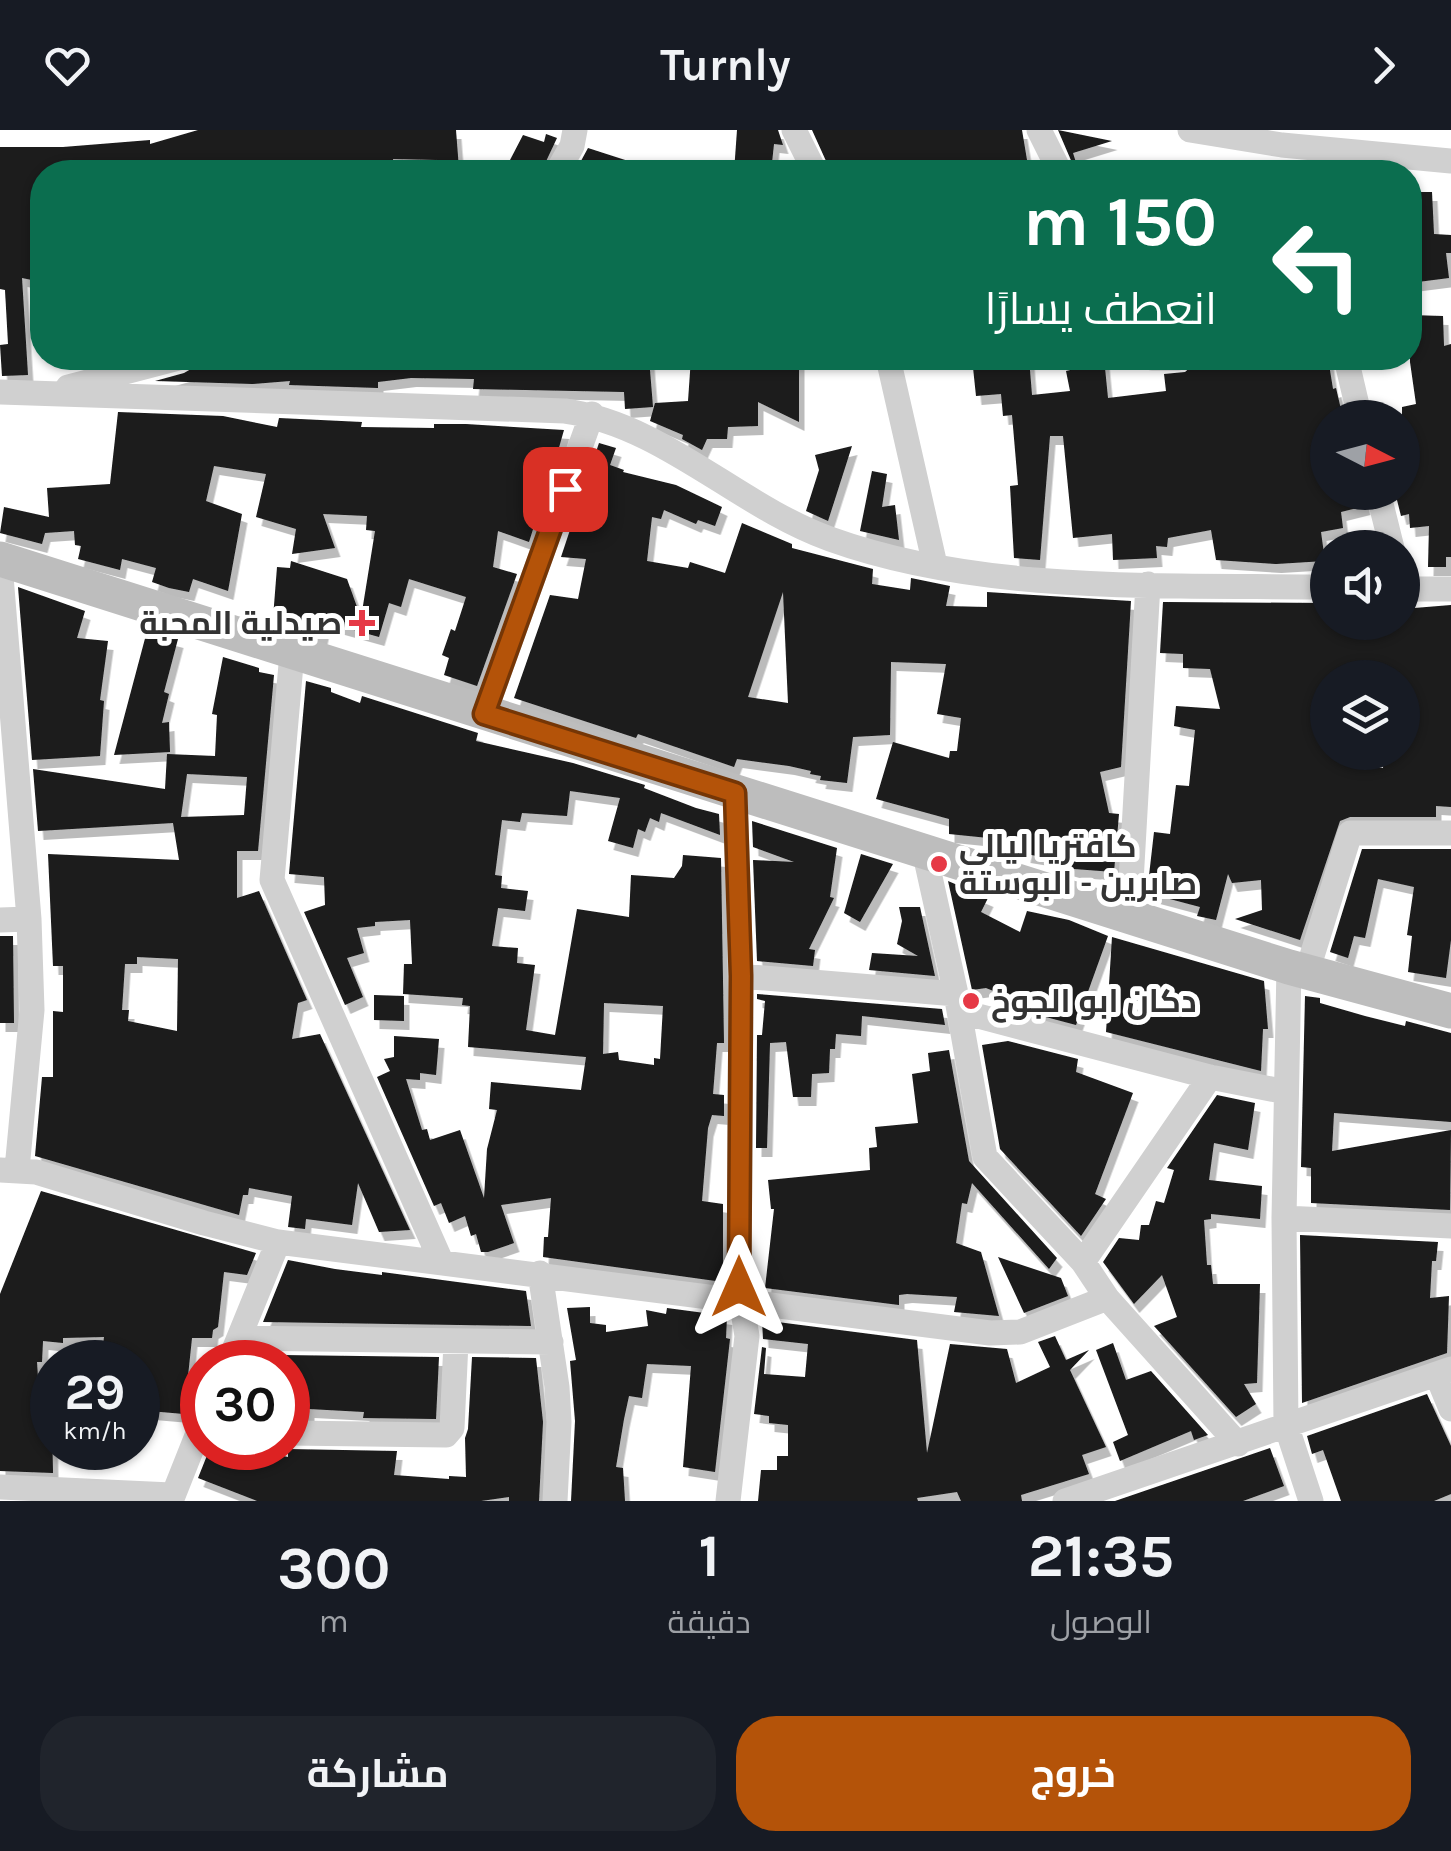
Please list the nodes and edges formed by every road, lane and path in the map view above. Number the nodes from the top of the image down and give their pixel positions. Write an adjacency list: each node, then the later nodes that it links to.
1 (575, 130): 5 (street)
2 (794, 130): 6 (street)
3 (1039, 130): 7 (street)
4 (1190, 130): 8 (street)
5 (564, 160)
6 (809, 160)
7 (1054, 160)
8 (1345, 160)
9 (1422, 162): 10 (street)
10 (1451, 162)
11 (134, 370): 15 (street)
12 (891, 370): 19 (street)
13 (1349, 370): 16 (street)
14 (0, 392): 15 (street)
15 (44, 394): 17 (street)
16 (1356, 400)
17 (592, 414): 19 (street); 25 (street)
18 (0, 562): 24 (street); 26 (street)
19 (935, 566): 20 (street)
20 (1148, 584): 21 (street); 30 (street)
21 (1310, 588)
22 (1420, 588): 23 (street)
23 (1451, 588)
24 (292, 653): 25 (street); 43 (street)
25 (484, 714): 27 (street)
26 (8, 750): 31 (street)
27 (735, 793): 29 (street); 34 (street)
28 (1451, 833): 33 (street)
29 (924, 850): 30 (street); 35 (street)
30 (1130, 917): 33 (street)
31 (29, 919): 32 (street); 39 (street)
32 (0, 920)
33 (1298, 970): 36 (street); 38 (street)
34 (741, 976): 35 (street); 47 (street)
35 (958, 1002): 37 (street); 44 (street)
36 (1451, 1011)
37 (1210, 1077): 38 (street); 44 (street)
38 (1286, 1092): 40 (street)
39 (8, 1170): 42 (street)
40 (1284, 1218): 41 (street); 53 (street)
41 (1451, 1226)
42 (278, 1242): 43 (street); 48 (street)
43 (441, 1260): 45 (street)
44 (1083, 1262): 46 (street)
45 (540, 1273): 47 (street); 50 (street)
46 (1107, 1298): 47 (street); 55 (street)
47 (742, 1302): 61 (street)
48 (240, 1338): 49 (street)
49 (456, 1342): 50 (street); 54 (street)
50 (551, 1342): 60 (street)
51 (1444, 1372): 52 (street); 53 (street)
52 (1451, 1410)
53 (1286, 1426): 55 (street); 63 (street)
54 (310, 1433)
55 (1238, 1444): 58 (street)
56 (183, 1470): 59 (street)
57 (0, 1487): 59 (street)
58 (1115, 1494): 62 (street)
59 (171, 1498)
60 (555, 1501)
61 (728, 1501)
62 (1066, 1501)
63 (1311, 1501)

